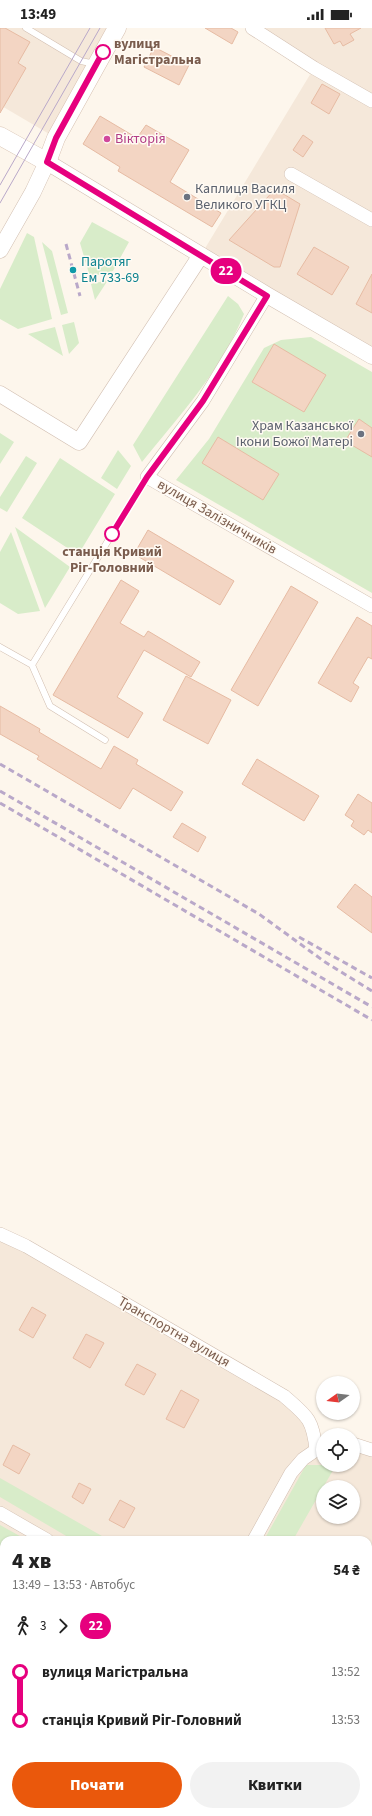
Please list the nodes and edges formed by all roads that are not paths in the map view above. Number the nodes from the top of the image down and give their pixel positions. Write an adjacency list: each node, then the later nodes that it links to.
1 (26, 28): 4 (lane)
2 (117, 28): 4 (main road)
3 (252, 28): 5 (street)
4 (96, 65): 7 (main road)
5 (372, 100)
6 (0, 136): 7 (main road)
7 (47, 162): 10 (street); 11 (street)
8 (291, 174): 9 (street)
9 (372, 220)
10 (0, 250)
11 (201, 255): 12 (street); 14 (street)
12 (267, 296): 13 (street); 15 (street, вулиця Залізничників)
13 (372, 356)
14 (0, 394)
15 (147, 477): 16 (street, вулиця Залізничників); 18 (lane)
16 (372, 606)
17 (0, 647): 18 (lane)
18 (32, 665): 19 (lane)
19 (105, 740)
20 (0, 1234): 21 (street, Транспортна вулиця)
21 (316, 1438)
22 (360, 1446): 23 (street)
23 (372, 1450)
24 (316, 1451): 27 (street)
25 (0, 1513): 26 (street)
26 (40, 1536)
27 (256, 1536)

